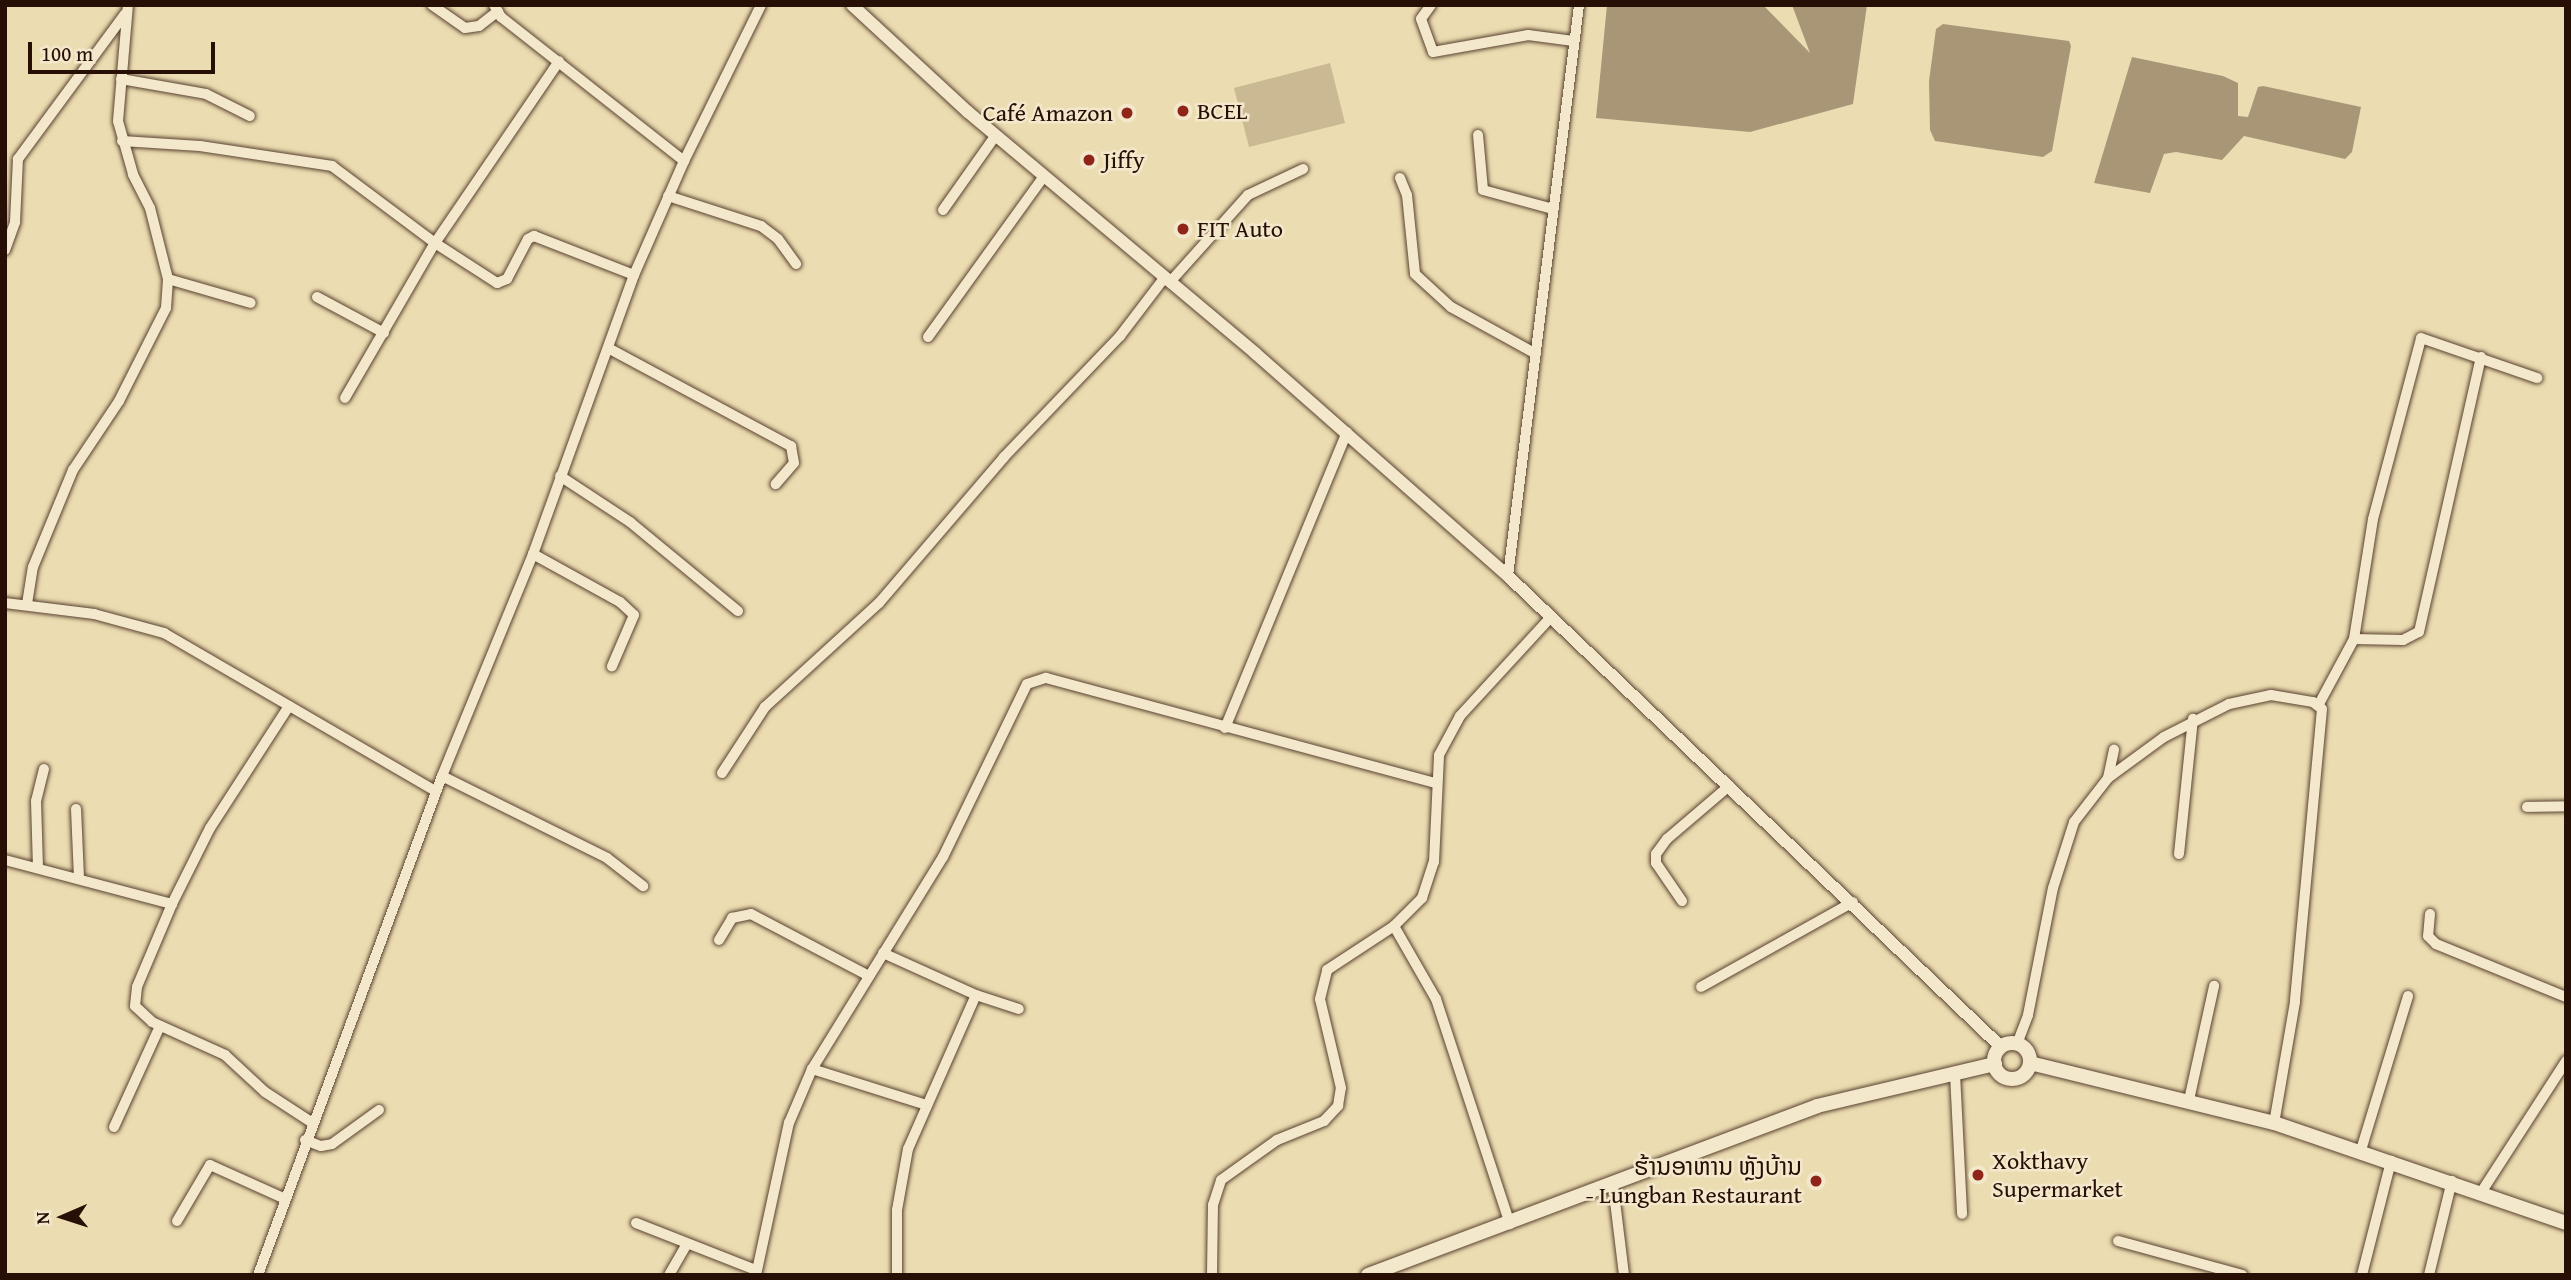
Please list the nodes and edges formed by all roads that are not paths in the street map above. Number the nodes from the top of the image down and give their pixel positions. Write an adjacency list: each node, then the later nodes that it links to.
1 (432, 5): 6 (street)
2 (761, 5): 15 (street)
3 (852, 5): 12 (street)
4 (1431, 5): 8 (street)
5 (1579, 5): 8 (street)
6 (496, 8): 9 (street)
7 (127, 9): 10 (street); 23 (street)
8 (1574, 41): 20 (street)
9 (559, 61): 15 (street); 22 (street)
10 (121, 79): 11 (street); 14 (street)
11 (250, 116)
12 (996, 135): 17 (street); 21 (street)
13 (1478, 135): 20 (street)
14 (122, 141): 22 (street); 26 (street)
15 (684, 161): 19 (street)
16 (1303, 169): 27 (street)
17 (1044, 176): 27 (street); 31 (street)
18 (1400, 178): 33 (street)
19 (668, 196): 24 (street); 25 (street)
20 (1553, 209): 33 (street)
21 (943, 210)
22 (435, 243): 25 (street); 30 (street)
23 (5, 250)
24 (796, 264)
25 (634, 275): 32 (street)
26 (168, 279): 29 (street); 43 (street)
27 (1168, 280): 37 (street); 54 (street)
28 (317, 296): 30 (street)
29 (251, 303)
30 (384, 333): 36 (street)
31 (928, 337)
32 (608, 348): 38 (street); 39 (street)
33 (1536, 354): 41 (street)
34 (2481, 357): 35 (street); 46 (street); 46 (street)
35 (2537, 378)
36 (345, 398)
37 (1347, 432): 41 (street); 51 (street)
38 (560, 476): 40 (street); 44 (street)
39 (776, 484)
40 (533, 554): 47 (street); 55 (street)
41 (1508, 576): 45 (street)
42 (5, 603): 43 (street)
43 (27, 604): 49 (street)
44 (738, 611)
45 (1551, 617): 57 (street); 58 (street)
46 (2354, 639): 48 (street)
47 (612, 666)
48 (2319, 704): 50 (street); 94 (street)
49 (289, 706): 59 (street); 70 (street)
50 (2193, 719): 56 (street); 63 (street)
51 (1225, 729): 57 (street); 74 (street)
52 (2114, 750): 56 (street)
53 (44, 769): 65 (street)
54 (722, 773)
55 (442, 776): 59 (street); 67 (street)
56 (2108, 778): 83 (street)
57 (1434, 783): 72 (street)
58 (1729, 786): 68 (street); 69 (street)
59 (436, 791): 93 (street)
60 (2566, 806): 61 (street)
61 (2526, 807)
62 (76, 809): 66 (street)
63 (2179, 854)
64 (5, 860): 65 (street)
65 (38, 868): 66 (street)
66 (79, 878): 70 (street)
67 (643, 886)
68 (1682, 901)
69 (1853, 902): 77 (street); 84 (street)
70 (172, 904): 82 (street)
71 (2430, 914): 80 (street)
72 (1394, 926): 107 (street); 114 (street)
73 (719, 940): 75 (street)
74 (883, 953): 75 (street); 78 (street)
75 (869, 976): 88 (street)
76 (2214, 986): 90 (street)
77 (1701, 987)
78 (976, 995): 81 (street); 91 (street)
79 (2408, 996): 97 (street)
80 (2566, 997)
81 (1019, 1009)
82 (160, 1026): 93 (street); 95 (street)
83 (2017, 1044): 84 (main road); 86 (main road)
84 (2001, 1047): 87 (main road)
85 (2566, 1061): 101 (street)
86 (2030, 1063): 87 (main road); 90 (main road)
87 (1995, 1064): 89 (main road)
88 (813, 1069): 91 (street); 110 (street)
89 (1955, 1074): 100 (main road); 103 (street)
90 (2189, 1100): 94 (main road)
91 (926, 1105): 113 (street)
92 (379, 1110): 96 (street)
93 (312, 1122): 96 (street)
94 (2274, 1123): 97 (main road)
95 (114, 1127)
96 (305, 1140): 102 (street)
97 (2361, 1150): 98 (main road)
98 (2391, 1161): 99 (main road); 118 (street)
99 (2452, 1181): 101 (main road); 119 (street)
100 (1613, 1185): 107 (main road); 116 (street)
101 (2482, 1191): 106 (main road)
102 (283, 1198): 104 (street); 111 (street)
103 (1962, 1214)
104 (177, 1221)
105 (636, 1223): 109 (street)
106 (2566, 1223)
107 (1510, 1224): 115 (main road)
108 (2118, 1241): 117 (street)
109 (687, 1244): 110 (street); 112 (street)
110 (756, 1272)
111 (258, 1275)
112 (669, 1275)
113 (897, 1275)
114 (1212, 1275)
115 (1368, 1275)
116 (1624, 1275)
117 (2242, 1275)
118 (2362, 1275)
119 (2429, 1275)

